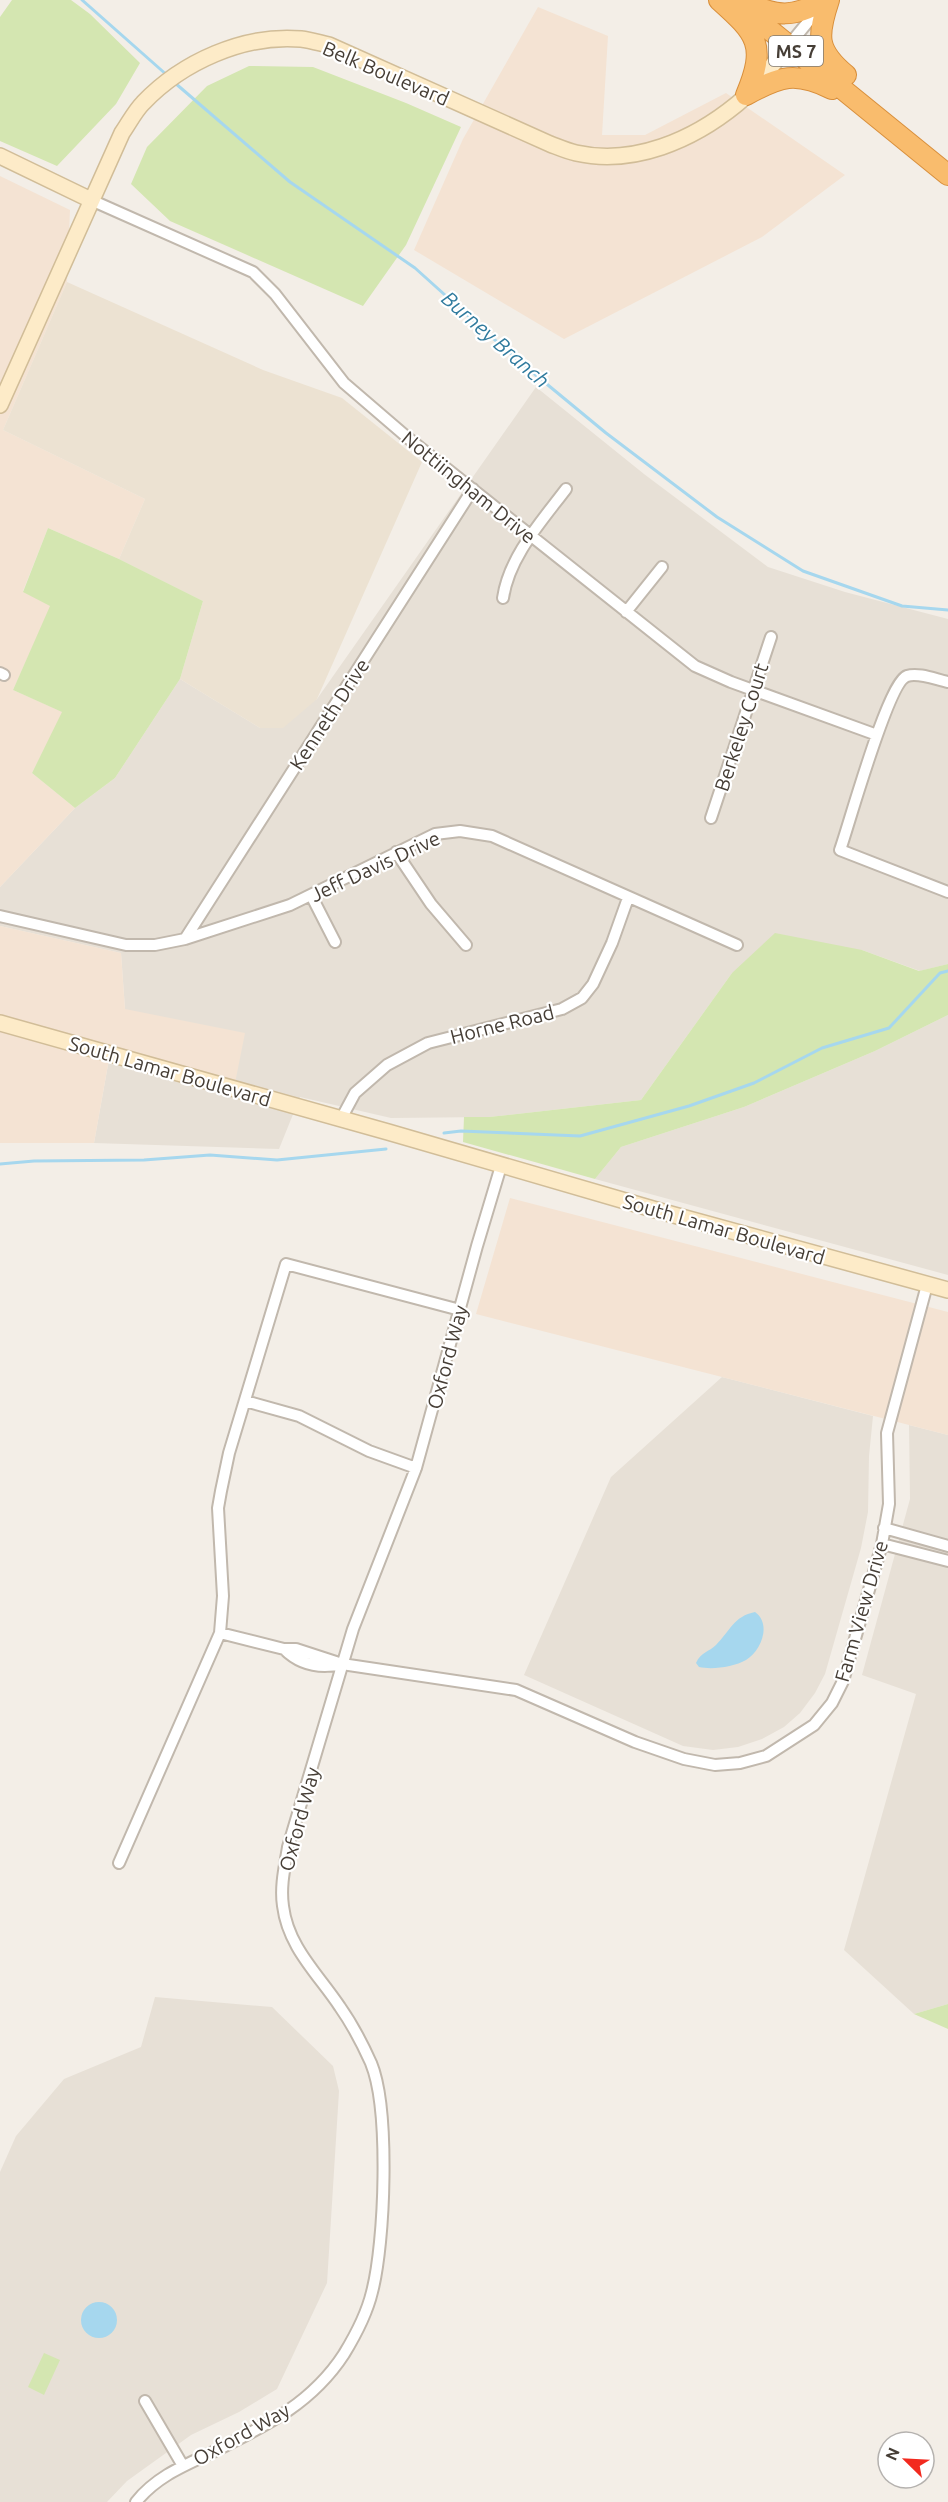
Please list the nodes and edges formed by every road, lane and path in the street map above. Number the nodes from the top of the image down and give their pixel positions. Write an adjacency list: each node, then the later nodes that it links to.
1 (719, 0): 6 (highway)
2 (734, 0): 5 (highway, MS 7)
3 (742, 0): 4 (highway)
4 (826, 0): 5 (street); 8 (highway)
5 (789, 45): 6 (street, Belk Boulevard); 7 (highway, MS 7)
6 (746, 95): 7 (highway); 11 (street, Belk Boulevard)
7 (859, 102): 8 (highway, MS 7)
8 (911, 144): 10 (highway, MS 7)
9 (0, 156): 11 (street)
10 (948, 176)
11 (91, 200): 12 (street, Belk Boulevard); 13 (street, Nottiingham Drive)
12 (0, 405)
13 (473, 489): 15 (street, Nottiingham Drive); 29 (street, Kenneth Drive)
14 (566, 489): 15 (street)
15 (531, 536): 17 (street); 18 (street, Nottiingham Drive)
16 (662, 567): 18 (street)
17 (504, 598)
18 (626, 612): 21 (street, Nottiingham Drive)
19 (771, 637): 21 (street, Berkeley Court)
20 (948, 682): 22 (street)
21 (753, 690): 22 (street, Nottiingham Drive); 23 (street, Berkeley Court)
22 (877, 735): 25 (street)
23 (711, 818)
24 (396, 852): 26 (street, Jeff Davis Drive); 27 (street, Jeff Davis Drive); 31 (street)
25 (948, 892)
26 (311, 895): 29 (street, Jeff Davis Drive); 30 (street)
27 (628, 898): 32 (street, Jeff Davis Drive); 34 (street, Horne Road)
28 (0, 916): 29 (street, Jeff Davis Drive)
29 (185, 939)
30 (335, 942)
31 (466, 945)
32 (737, 945)
33 (0, 1023): 34 (street, South Lamar Boulevard)
34 (341, 1119): 35 (street, South Lamar Boulevard)
35 (501, 1166): 36 (street, South Lamar Boulevard); 38 (street, Oxford Way)
36 (927, 1285): 37 (street, South Lamar Boulevard); 41 (street, Farm View Drive)
37 (948, 1290)
38 (460, 1310): 39 (street); 40 (street, Oxford Way)
39 (245, 1401): 40 (street); 45 (street)
40 (416, 1468): 46 (street, Oxford Way)
41 (884, 1528): 42 (street, Farm View Drive); 43 (street)
42 (882, 1544): 44 (street); 46 (street, Farm View Drive)
43 (948, 1546)
44 (948, 1561)
45 (220, 1633): 46 (street, Farm View Drive); 47 (street)
46 (342, 1664): 49 (street, Oxford Way)
47 (119, 1863)
48 (145, 2401): 49 (street)
49 (183, 2466): 50 (street, Oxford Way)
50 (136, 2502)

